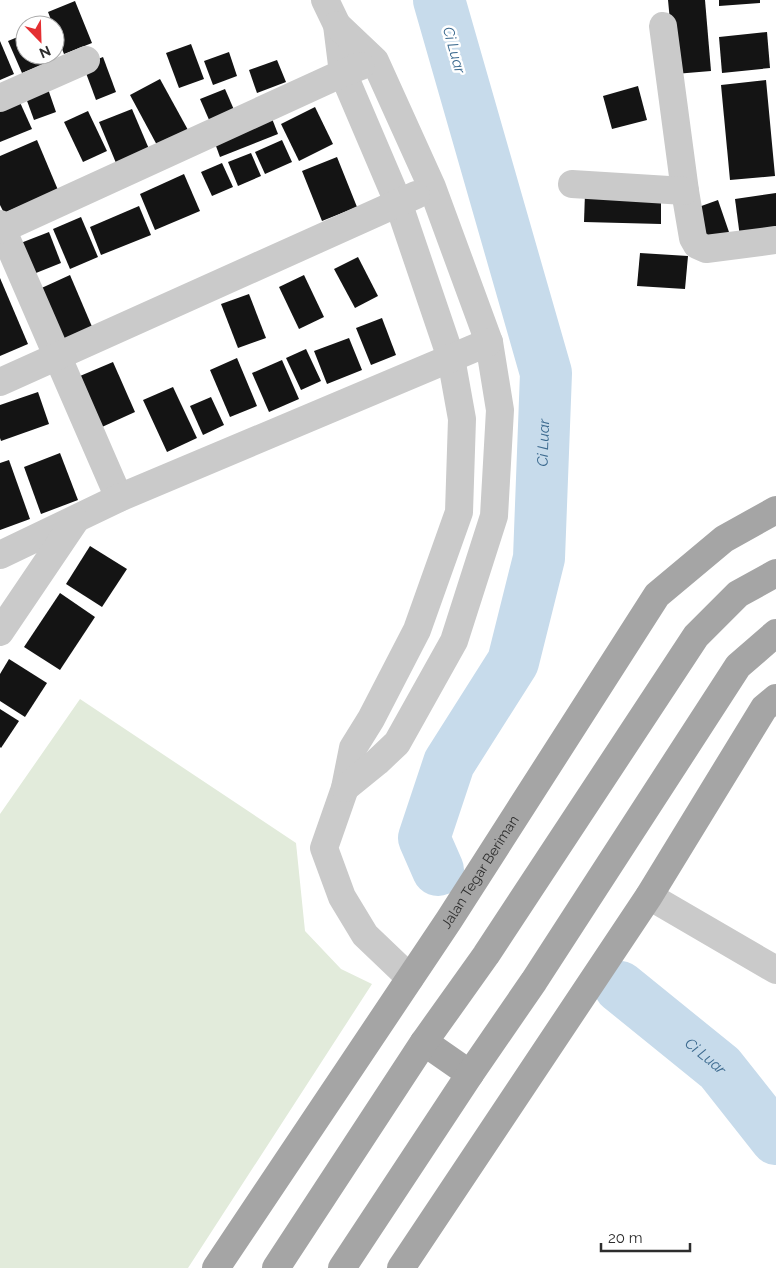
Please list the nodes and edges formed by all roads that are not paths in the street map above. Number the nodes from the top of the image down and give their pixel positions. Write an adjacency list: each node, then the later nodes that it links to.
1 (326, 0): 2 (street)
2 (337, 25): 5 (street); 6 (street)
3 (663, 26): 10 (street)
4 (86, 60): 7 (street)
5 (375, 61): 6 (street); 9 (street)
6 (343, 73): 11 (street); 12 (street)
7 (0, 98)
8 (572, 184): 10 (street)
9 (432, 187): 11 (street); 14 (street)
10 (685, 191): 13 (street)
11 (398, 202): 15 (street); 16 (street)
12 (1, 227): 15 (street)
13 (776, 240)
14 (489, 342): 16 (street); 26 (street)
15 (57, 356): 17 (street); 18 (street)
16 (451, 358): 18 (street); 26 (street)
17 (0, 382)
18 (119, 498): 20 (street)
19 (776, 510): 29 (main road, Jalan Tegar Beriman)
20 (76, 519): 21 (street); 23 (street)
21 (0, 555)
22 (776, 573): 30 (main road)
23 (0, 632)
24 (776, 633): 31 (main road)
25 (776, 698): 27 (main road)
26 (345, 788): 29 (street)
27 (649, 896): 28 (street); 35 (main road)
28 (776, 970)
29 (410, 978): 32 (main road, Jalan Tegar Beriman)
30 (424, 1042): 31 (main road); 33 (main road)
31 (470, 1074): 34 (main road)
32 (216, 1268)
33 (276, 1268)
34 (342, 1268)
35 (401, 1268)

